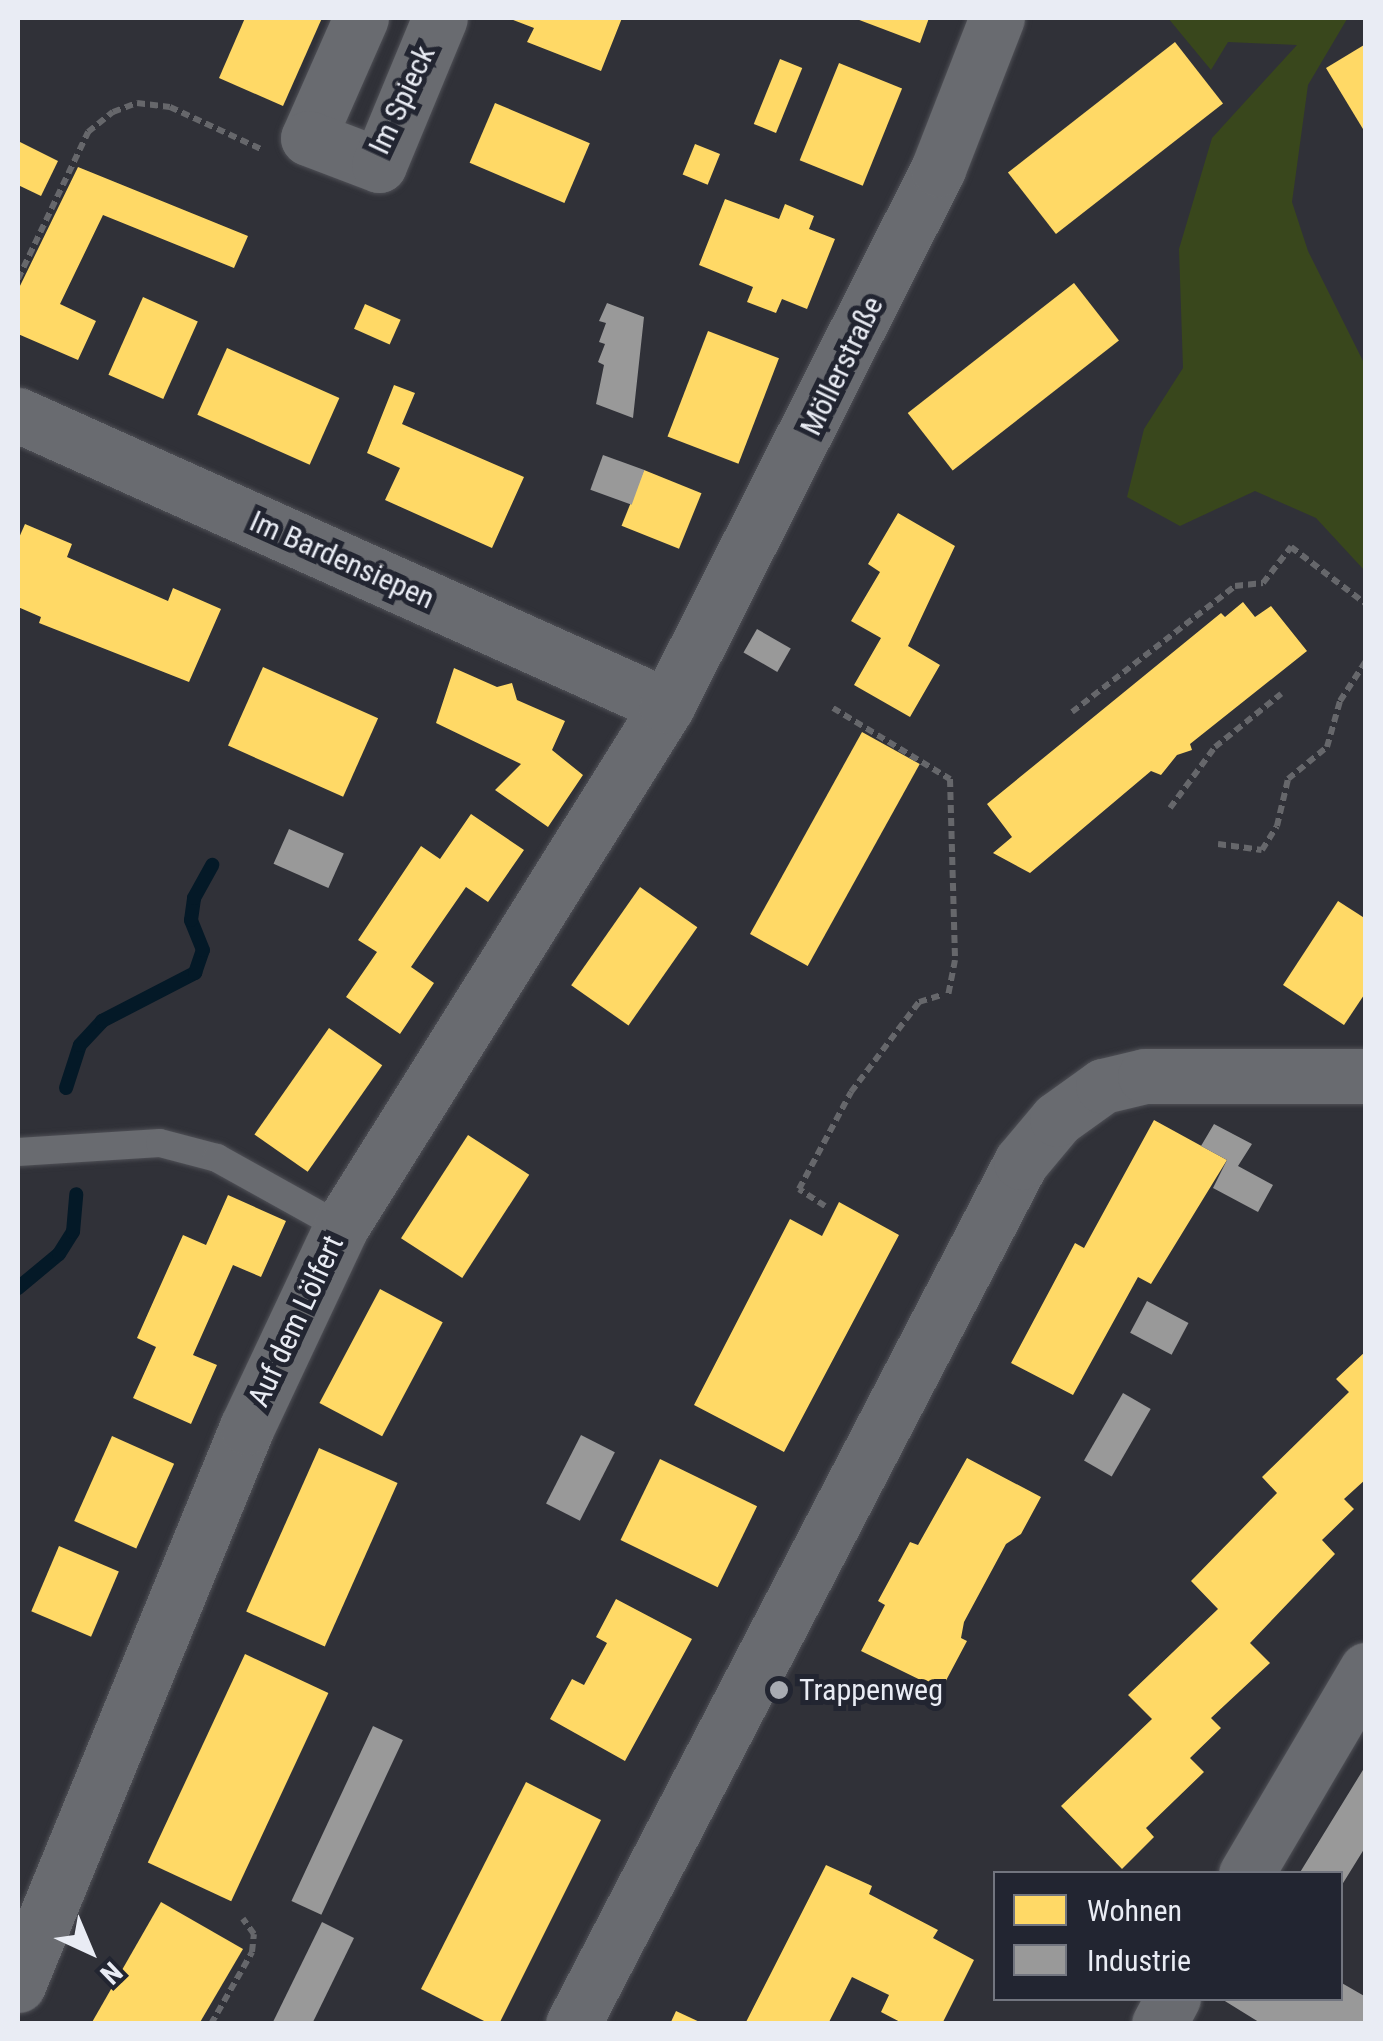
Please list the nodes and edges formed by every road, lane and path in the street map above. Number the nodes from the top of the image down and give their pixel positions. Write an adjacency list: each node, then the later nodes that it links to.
1 (361, 18): 4 (street, Im Spieck)
2 (440, 18): 4 (street, Im Spieck)
3 (998, 18): 10 (street, Möllerstraße)
4 (319, 142): 5 (path)
5 (18, 279)
6 (18, 415): 10 (street, Im Bardensiepen)
7 (1366, 604): 12 (path)
8 (1366, 661): 14 (path)
9 (1281, 694): 13 (path)
10 (667, 706): 18 (street, Auf dem Lölfert)
11 (833, 708): 17 (path)
12 (1072, 712)
13 (1170, 808)
14 (1218, 844)
15 (1366, 1076): 25 (street)
16 (18, 1152): 18 (lane)
17 (825, 1206)
18 (341, 1227): 22 (street, Auf dem Lölfert)
19 (1366, 1670): 20 (street)
20 (1248, 1871)
21 (243, 1919): 24 (path)
22 (18, 1984)
23 (1171, 2001): 26 (street)
24 (211, 2024)
25 (573, 2024)
26 (1158, 2024)

